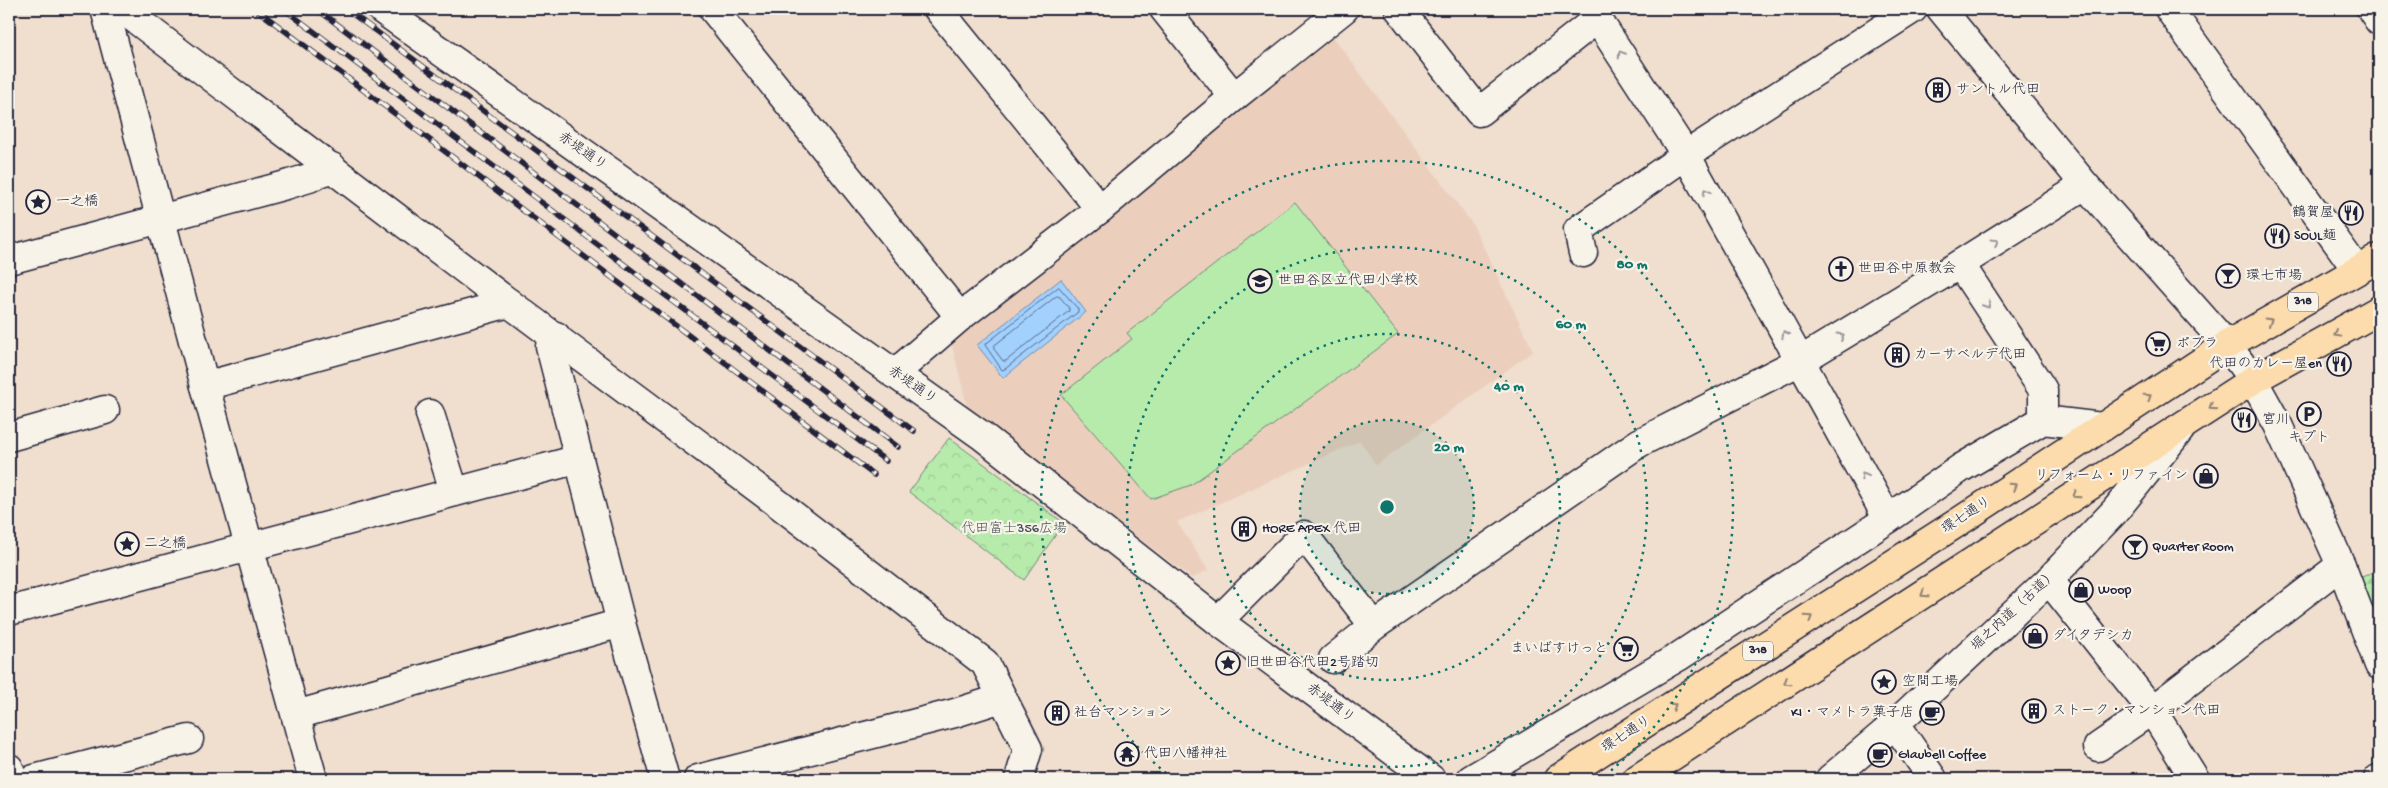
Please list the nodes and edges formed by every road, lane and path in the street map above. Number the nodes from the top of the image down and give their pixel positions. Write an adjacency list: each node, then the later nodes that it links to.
1 (105, 9): 20 (street)
2 (122, 9): 17 (street)
3 (381, 9): 31 (street, 赤堤通り)
4 (713, 9): 27 (street)
5 (938, 9): 19 (street)
6 (1164, 9): 15 (street)
7 (1344, 9): 15 (street)
8 (1399, 9): 13 (street)
9 (1913, 9): 16 (street)
10 (1940, 9): 18 (street)
11 (2168, 9): 24 (street)
12 (2371, 9): 14 (street)
13 (1594, 13): 16 (street, one-way to 13)
14 (2379, 21)
15 (1234, 97): 19 (street)
16 (1686, 155): 21 (street); 30 (street, one-way to 16)
17 (332, 167): 20 (street); 25 (street)
18 (2085, 185): 23 (street, one-way to 18); 29 (street)
19 (1100, 209): 27 (street)
20 (160, 220): 22 (street); 33 (street)
21 (1583, 254)
22 (9, 260)
23 (1960, 264): 30 (street, one-way to 23); 36 (street, one-way to 36)
24 (2368, 264): 29 (main road, 環七通り / 318, one-way to 24)
25 (508, 303): 28 (street); 33 (street)
26 (2379, 310): 32 (main road, one-way to 32)
27 (960, 317): 31 (street)
28 (556, 336): 40 (street); 52 (street)
29 (2227, 345): 32 (street); 38 (main road, 環七通り / 318, one-way to 29)
30 (1800, 361): 42 (street, one-way to 30); 49 (street)
31 (894, 374): 47 (street, 赤堤通り)
32 (2253, 380): 37 (main road, one-way to 37); 44 (street)
33 (205, 386): 43 (street)
34 (105, 410): 39 (street)
35 (430, 414): 41 (street)
36 (2043, 420): 38 (street); 42 (street)
37 (2183, 426): 45 (street, 堀之内道（古道）); 68 (main road, one-way to 68)
38 (2102, 427): 67 (main road, 環七通り / 318, one-way to 38)
39 (9, 437)
40 (579, 459): 41 (street); 48 (street)
41 (454, 491): 43 (street)
42 (1888, 519): 66 (street)
43 (250, 547): 46 (street); 54 (street)
44 (2341, 565): 51 (street); 53 (street)
45 (2049, 580): 53 (street); 55 (street, 堀之内道（古道）)
46 (9, 611)
47 (1218, 621): 49 (street); 65 (street, 赤堤通り)
48 (620, 622): 54 (street); 62 (street)
49 (1374, 626): 50 (street)
50 (1333, 659)
51 (2379, 665)
52 (1002, 698): 63 (street); 64 (street)
53 (2152, 710): 57 (street); 71 (street)
54 (296, 715): 61 (street)
55 (1895, 724): 69 (street, 堀之内道（古道）); 70 (street)
56 (189, 739): 60 (street)
57 (2098, 746)
58 (9, 768): 59 (street)
59 (13, 779)
60 (34, 779)
61 (313, 779)
62 (665, 779)
63 (698, 779)
64 (1019, 779)
65 (1431, 779)
66 (1471, 779)
67 (1558, 779)
68 (1637, 779)
69 (1830, 779)
70 (1933, 779)
71 (2195, 779)

